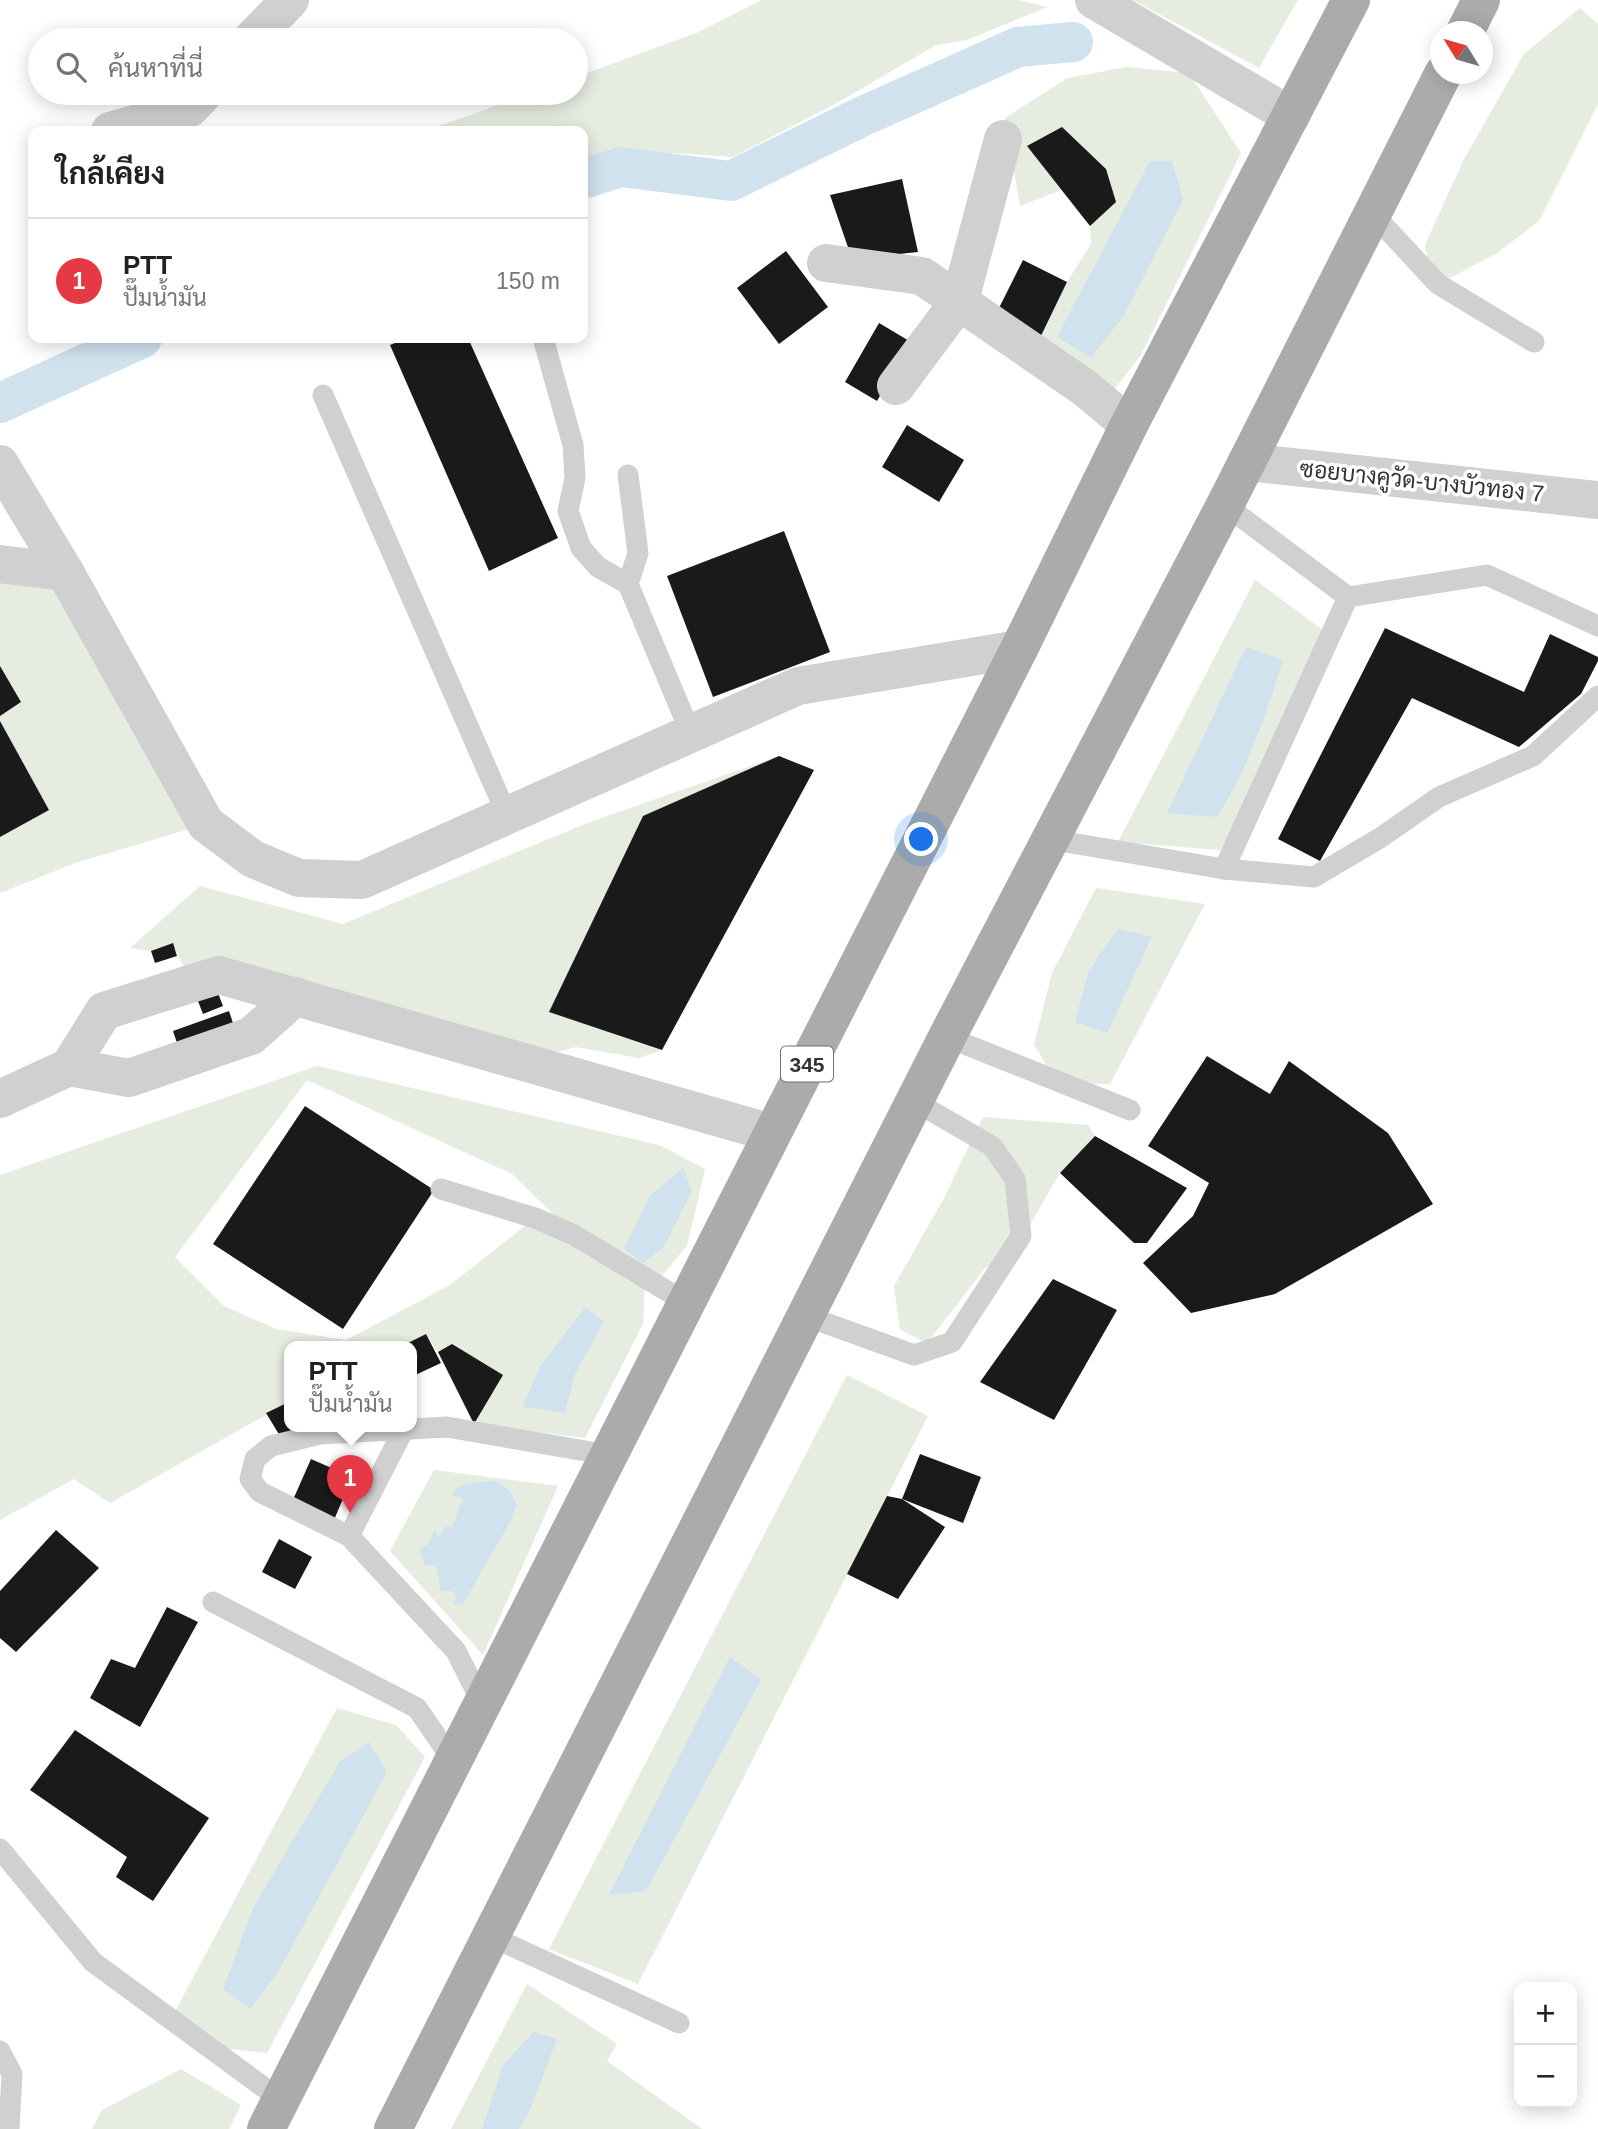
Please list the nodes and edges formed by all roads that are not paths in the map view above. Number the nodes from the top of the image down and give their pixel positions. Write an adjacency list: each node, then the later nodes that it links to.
1 (290, 0): 6 (street)
2 (1094, 0): 9 (street)
3 (1351, 0): 9 (main road, 345)
4 (1481, 0): 5 (main road)
5 (1470, 21)
6 (262, 28)
7 (1438, 84): 12 (main road)
8 (195, 111): 10 (street)
9 (1291, 116): 19 (main road, 345)
10 (131, 126)
11 (1003, 139): 14 (street)
12 (1372, 213): 15 (lane); 20 (main road)
13 (826, 263): 14 (street)
14 (960, 300): 17 (street); 19 (street)
15 (1534, 342)
16 (544, 343): 27 (lane)
17 (896, 386)
18 (323, 395): 33 (lane)
19 (1129, 425): 30 (main road, 345)
20 (1247, 462): 23 (street, ซอยบางคูวัด-บางบัวทอง 7); 24 (main road)
21 (0, 464): 26 (street)
22 (628, 475): 27 (lane)
23 (1598, 500)
24 (1225, 505): 28 (lane); 34 (main road)
25 (0, 564): 26 (street)
26 (65, 572): 33 (street)
27 (628, 584): 32 (lane)
28 (1348, 597): 29 (lane); 35 (lane)
29 (1598, 626)
30 (1019, 649): 32 (street); 42 (main road, 345)
31 (1598, 696): 35 (lane)
32 (691, 734): 33 (street)
33 (507, 815)
34 (1048, 839): 35 (lane); 37 (main road)
35 (1224, 869)
36 (296, 996): 38 (street); 38 (street); 42 (street)
37 (947, 1037): 40 (main road); 41 (lane)
38 (69, 1067): 39 (street)
39 (0, 1099)
40 (914, 1101): 45 (main road); 45 (lane)
41 (1130, 1110)
42 (772, 1133): 44 (main road, 345)
43 (441, 1189): 44 (lane)
44 (687, 1303): 49 (main road, 345)
45 (806, 1315): 55 (main road)
46 (417, 1428): 49 (lane)
47 (354, 1432): 50 (lane)
48 (402, 1432): 50 (lane)
49 (609, 1455): 52 (main road, 345)
50 (349, 1536): 52 (lane)
51 (213, 1602): 53 (lane)
52 (482, 1703): 53 (main road, 345)
53 (452, 1759): 58 (main road, 345)
54 (0, 1849): 58 (lane)
55 (490, 1936): 56 (lane); 60 (main road)
56 (679, 2023)
57 (0, 2050): 59 (lane)
58 (273, 2115)
59 (9, 2129)
60 (393, 2129)

